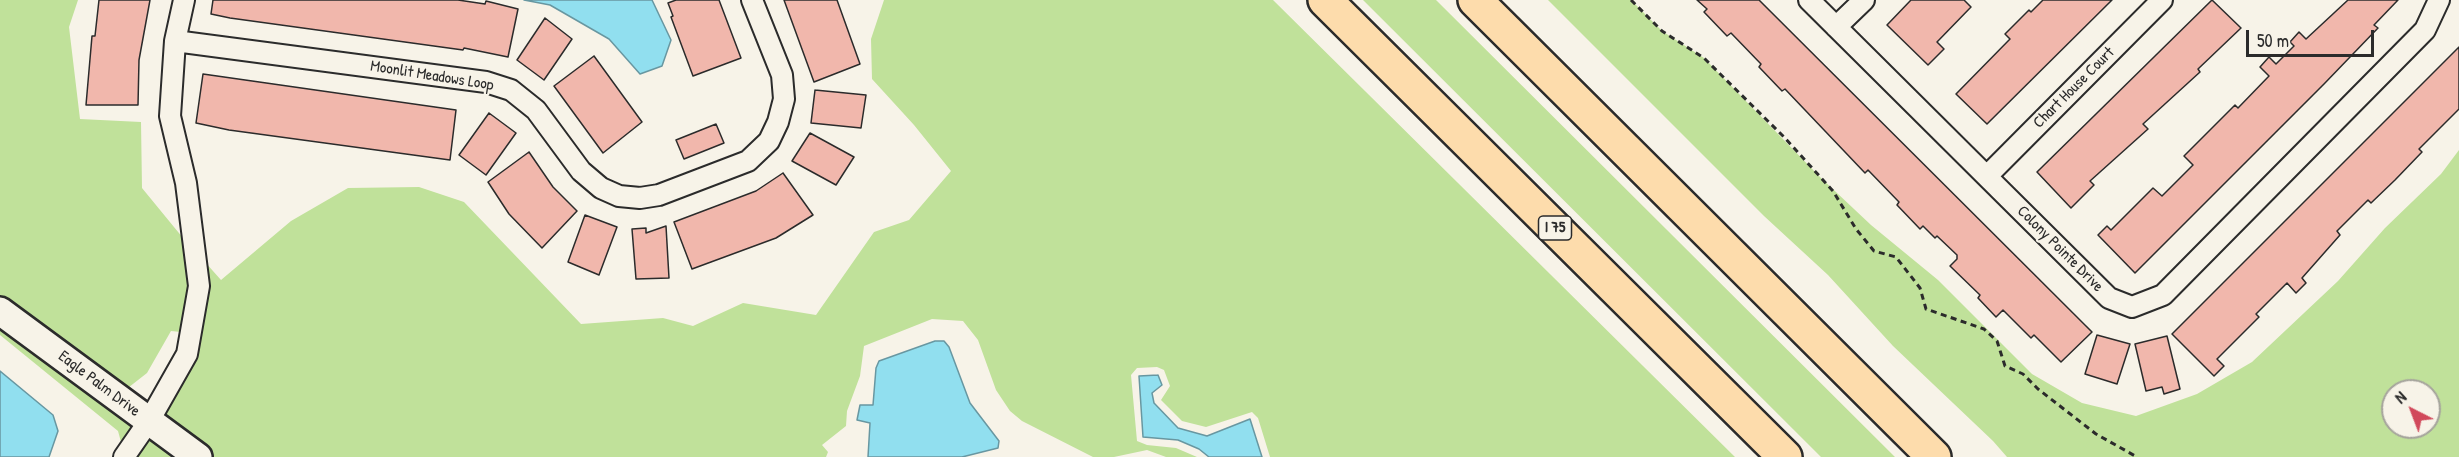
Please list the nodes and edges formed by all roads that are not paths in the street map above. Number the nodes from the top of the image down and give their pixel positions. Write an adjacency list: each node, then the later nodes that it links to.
1 (184, 0): 10 (street)
2 (752, 0): 10 (street, Moonlit Meadows Loop)
3 (1325, 0): 16 (highway, I 75)
4 (1475, 0): 17 (highway)
5 (1809, 0): 9 (street, Colony Pointe Drive)
6 (1864, 0): 9 (street)
7 (2162, 0): 11 (street, Chart House Court)
8 (2439, 0): 11 (street, Colony Pointe Drive)
9 (1836, 27): 11 (street, Colony Pointe Drive)
10 (175, 41): 13 (street)
11 (1987, 176)
12 (0, 311): 13 (street, Eagle Palm Drive)
13 (149, 421): 14 (street); 15 (street, Eagle Palm Drive)
14 (124, 457)
15 (198, 457)
16 (1785, 457)
17 (1934, 457)

